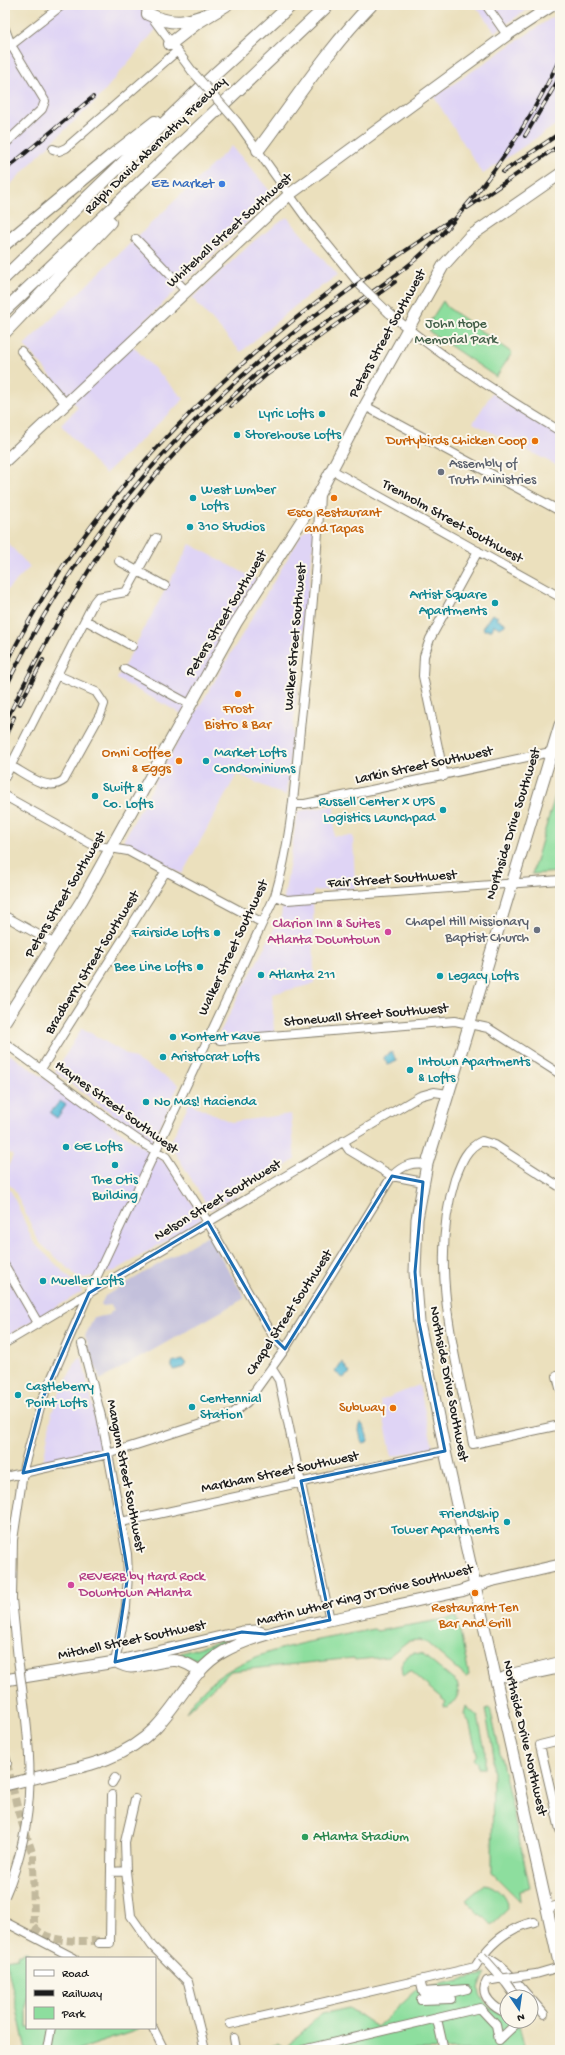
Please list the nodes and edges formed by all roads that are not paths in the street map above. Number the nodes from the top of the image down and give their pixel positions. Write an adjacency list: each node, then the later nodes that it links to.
1 (62, 5): 12 (street)
2 (226, 5): 9 (highway)
3 (291, 5): 14 (highway, Ralph David Abernathy Freeway)
4 (328, 5): 15 (highway, Ralph David Abernathy Freeway)
5 (371, 5): 18 (highway)
6 (486, 5): 11 (street)
7 (553, 5): 11 (main road, Whitehall Street Southwest)
8 (145, 10): 9 (highway); 13 (street)
9 (214, 12): 13 (highway)
10 (5, 29): 12 (street)
11 (507, 34): 20 (main road, Whitehall Street Southwest)
12 (8, 46): 16 (street)
13 (174, 48): 17 (street); 18 (street, bridge)
14 (213, 76): 22 (highway); 23 (highway, Ralph David Abernathy Freeway)
15 (197, 129): 25 (highway, Ralph David Abernathy Freeway); 27 (highway)
16 (5, 144)
17 (53, 149)
18 (258, 150): 20 (street)
19 (560, 174): 26 (main road, Peters Street Southwest)
20 (290, 194): 24 (main road, Whitehall Street Southwest); 26 (street, bridge)
21 (136, 239): 24 (street)
22 (5, 244)
23 (5, 277)
24 (186, 292): 29 (main road, Whitehall Street Southwest)
25 (5, 310)
26 (408, 329): 30 (main road, Peters Street Southwest); 31 (street)
27 (5, 332)
28 (21, 351): 29 (street)
29 (66, 404): 32 (main road, Whitehall Street Southwest)
30 (365, 406): 33 (main road, Peters Street Southwest); 35 (street)
31 (560, 431)
32 (5, 461)
33 (332, 470): 34 (main road, Peters Street Southwest); 37 (street, Trenholm Street Southwest)
34 (320, 492): 46 (main road, Peters Street Southwest); 53 (street, Walker Street Southwest)
35 (560, 511)
36 (156, 538): 39 (street)
37 (478, 551): 41 (street, Trenholm Street Southwest); 50 (street)
38 (119, 561): 39 (street)
39 (138, 571): 40 (street); 42 (street)
40 (165, 586)
41 (560, 597)
42 (85, 620): 43 (street); 45 (street)
43 (132, 646)
44 (125, 669): 46 (street)
45 (57, 675): 49 (street); 49 (street)
46 (190, 705): 54 (main road, Peters Street Southwest)
47 (560, 725): 48 (main road, Northside Drive Southwest)
48 (556, 751): 50 (street, Larkin Street Southwest); 57 (main road, Northside Drive Southwest)
49 (11, 766): 51 (street)
50 (444, 776): 53 (street, Larkin Street Southwest)
51 (5, 777)
52 (5, 796): 54 (street)
53 (293, 804): 58 (street, Walker Street Southwest)
54 (112, 848): 55 (street); 61 (main road, Peters Street Southwest)
55 (166, 871): 60 (street); 66 (street, Bradberry Street Southwest)
56 (560, 880): 57 (street, Fair Street Southwest)
57 (512, 883): 58 (street, Fair Street Southwest); 63 (main road, Northside Drive Southwest)
58 (275, 896): 60 (street, Walker Street Southwest)
59 (5, 916): 61 (street)
60 (262, 922): 64 (street, Walker Street Southwest)
61 (56, 944): 62 (main road, Peters Street Southwest)
62 (5, 1021)
63 (469, 1024): 64 (street, Stonewall Street Southwest); 67 (street, Stonewall Street Southwest); 68 (main road, Northside Drive Southwest)
64 (208, 1036): 70 (street, Walker Street Southwest)
65 (5, 1043): 66 (street, Haynes Street Southwest)
66 (41, 1069): 70 (street, Haynes Street Southwest)
67 (560, 1074)
68 (448, 1094): 69 (street, Nelson Street Southwest); 71 (main road, Northside Drive Southwest)
69 (343, 1142): 72 (street); 75 (street, Nelson Street Southwest)
70 (155, 1150): 75 (street, Haynes Street Southwest); 77 (street, Walker Street Southwest)
71 (427, 1164): 72 (street, Chapel Street Southwest); 73 (main road, Northside Drive Southwest)
72 (392, 1176): 73 (street); 81 (street, Chapel Street Southwest)
73 (423, 1182): 86 (main road, Northside Drive Southwest)
74 (560, 1187): 85 (street)
75 (208, 1222): 77 (street, Nelson Street Southwest); 81 (street, Haynes Street Southwest)
76 (5, 1266): 78 (street)
77 (88, 1293): 78 (street, Nelson Street Southwest); 88 (street, Walker Street Southwest)
78 (38, 1324): 79 (street, Nelson Street Southwest)
79 (5, 1343)
80 (82, 1344): 87 (street, Mangum Street Southwest)
81 (285, 1349): 82 (street, Chapel Street Southwest)
82 (272, 1369): 87 (street, Chapel Street Southwest); 90 (street)
83 (558, 1376): 84 (street)
84 (560, 1388)
85 (560, 1425)
86 (445, 1451): 90 (street, Markham Street Southwest); 93 (main road, Northside Drive Southwest)
87 (108, 1454): 88 (street, Chapel Street Southwest); 91 (street, Mangum Street Southwest)
88 (23, 1473): 89 (street, Chapel Street Southwest); 103 (street, Walker Street Southwest, bridge)
89 (5, 1477)
90 (301, 1481): 91 (street, Markham Street Southwest); 94 (street)
91 (121, 1522): 96 (street, Mangum Street Southwest)
92 (560, 1565): 93 (main road, Martin Luther King Jr Drive Southwest)
93 (476, 1586): 94 (main road, Martin Luther King Jr Drive Southwest); 100 (main road, Northside Drive Northwest)
94 (330, 1620): 95 (main road, Martin Luther King Jr Drive Southwest)
95 (265, 1634): 96 (main road, Mitchell Street Southwest); 99 (main road, Martin Luther King Jr Drive Southwest)
96 (115, 1662): 99 (main road); 101 (main road, Mitchell Street Southwest)
97 (560, 1662): 100 (street)
98 (560, 1669): 100 (street)
99 (200, 1672): 103 (main road, Martin Luther King Jr Drive Southwest)
100 (500, 1679): 112 (main road, Northside Drive Northwest)
101 (5, 1680)
102 (560, 1740): 107 (street)
103 (30, 1779): 104 (main road, Martin Luther King Jr Drive Southwest, bridge); 110 (street, Walker Street Southwest, bridge)
104 (5, 1785)
105 (112, 1795): 109 (street)
106 (135, 1799): 108 (street)
107 (559, 1830)
108 (126, 1871): 109 (street); 136 (street)
109 (111, 1872): 115 (street)
110 (5, 1896)
111 (560, 1905): 112 (street)
112 (547, 1908): 118 (main road, Northside Drive Northwest)
113 (5, 1922): 117 (street)
114 (534, 1922): 116 (street)
115 (99, 1943)
116 (482, 1956): 119 (street); 120 (street, bridge); 121 (street)
117 (72, 1957)
118 (560, 1967): 123 (street, bridge)
119 (420, 1980): 122 (street); 127 (street)
120 (510, 1989)
121 (521, 1989)
122 (451, 1999)
123 (499, 2009)
124 (539, 2009): 125 (street)
125 (544, 2014)
126 (437, 2019): 130 (street); 133 (street); 138 (street)
127 (230, 2024)
128 (51, 2029): 134 (street)
129 (154, 2029): 135 (street)
130 (511, 2029)
131 (234, 2038): 132 (street)
132 (236, 2049)
133 (313, 2049): 137 (street)
134 (47, 2050)
135 (164, 2050)
136 (205, 2050)
137 (302, 2050)
138 (444, 2050)

